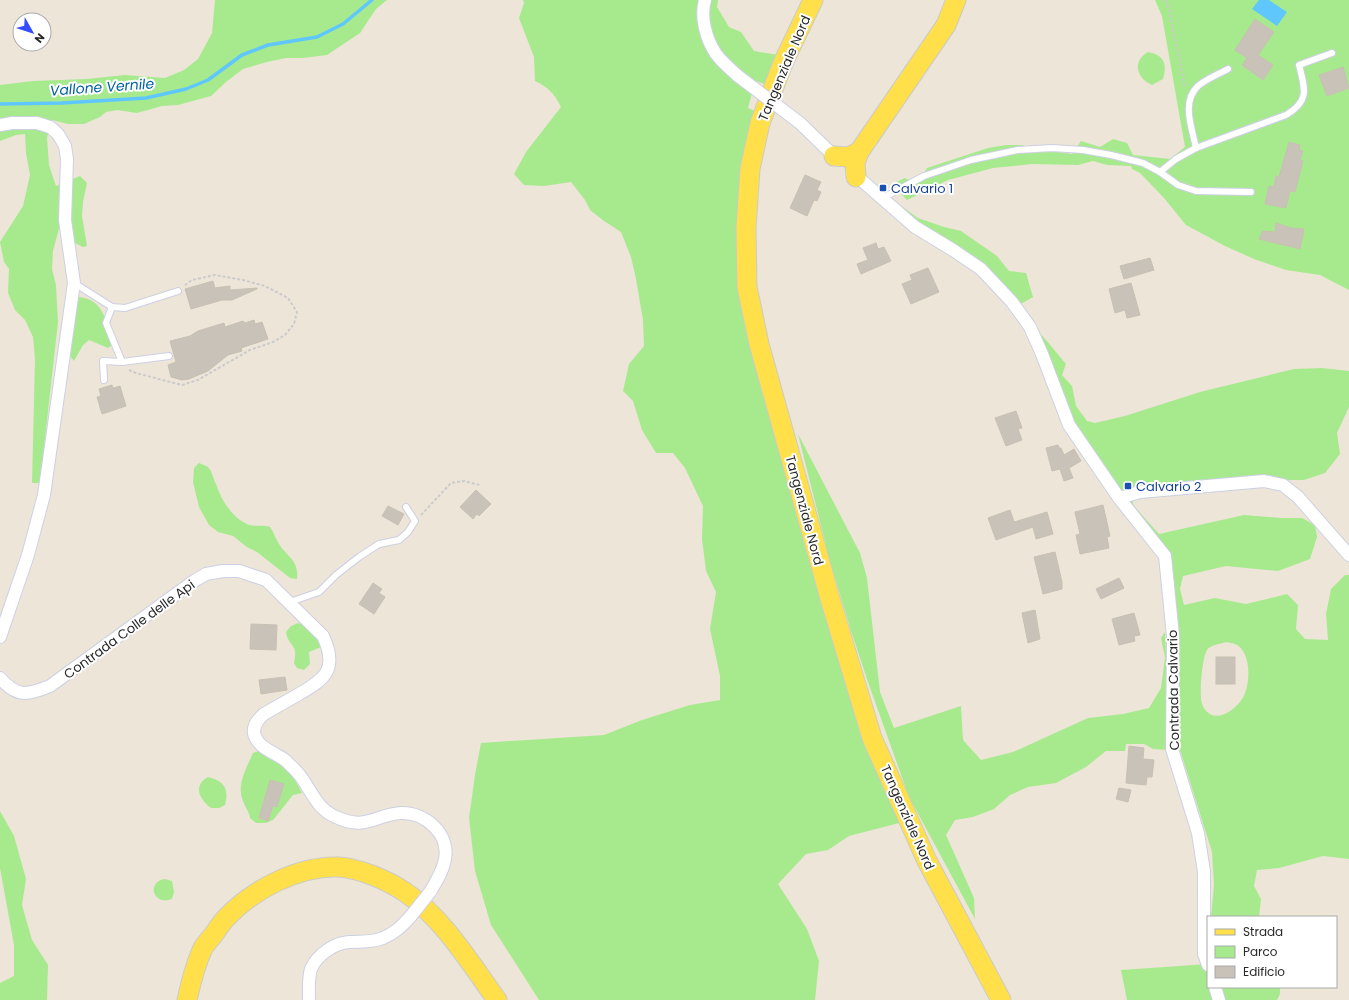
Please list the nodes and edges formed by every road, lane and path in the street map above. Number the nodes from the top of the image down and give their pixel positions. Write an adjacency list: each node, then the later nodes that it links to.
1 (705, 0): 13 (street, Contrada Calvario, bridge)
2 (796, 0): 6 (main road)
3 (813, 0): 6 (main road, Tangenziale Nord)
4 (956, 0): 12 (main road)
5 (1166, 0): 9 (path)
6 (800, 26): 37 (main road, Tangenziale Nord)
7 (1332, 53): 11 (lane)
8 (1228, 69): 9 (lane)
9 (1191, 95): 11 (lane)
10 (0, 124): 18 (street)
11 (1196, 148): 14 (lane)
12 (859, 152): 13 (main road); 15 (main road)
13 (834, 156): 15 (street, Contrada Calvario)
14 (1160, 172): 16 (lane); 17 (lane)
15 (856, 177): 17 (street, Contrada Calvario)
16 (1251, 192)
17 (881, 199): 25 (street, Contrada Calvario)
18 (74, 283): 20 (lane); 30 (street)
19 (178, 291): 20 (lane); 22 (path)
20 (112, 307): 22 (lane)
21 (169, 356): 22 (lane)
22 (122, 362): 23 (lane)
23 (104, 380)
24 (480, 485): 27 (path)
25 (1119, 498): 28 (street); 32 (street, Contrada Calvario)
26 (406, 507): 27 (lane)
27 (414, 521): 29 (lane)
28 (1349, 555)
29 (290, 602): 31 (street, Contrada Colle delle Api); 35 (street, Contrada Colle delle Api, bridge)
30 (0, 637)
31 (0, 678)
32 (1207, 962)
33 (1215, 988): 38 (street)
34 (187, 1000): 36 (main road)
35 (309, 1000)
36 (497, 1000)
37 (1000, 1000)
38 (1220, 1000)

